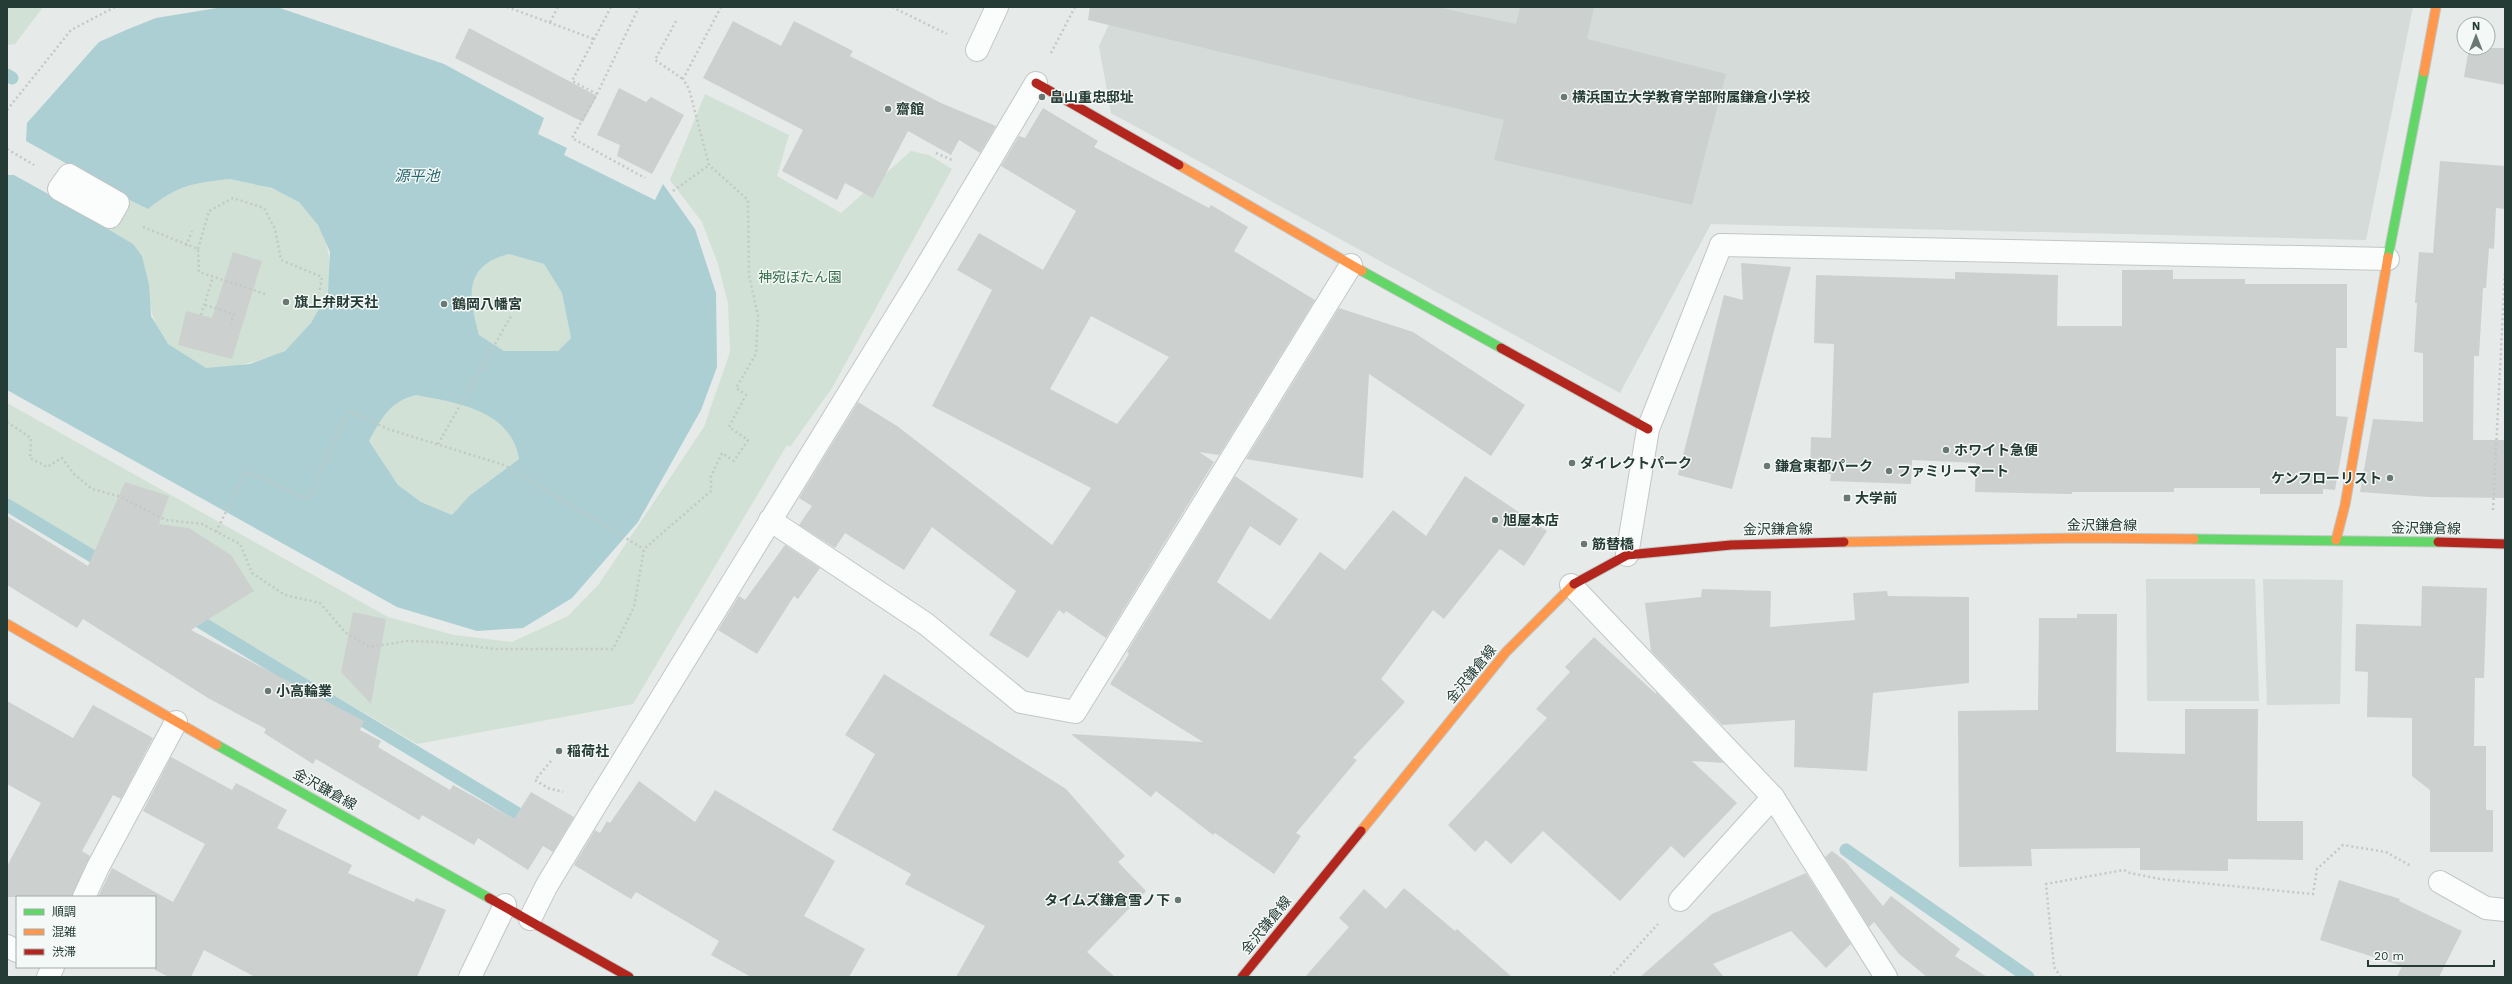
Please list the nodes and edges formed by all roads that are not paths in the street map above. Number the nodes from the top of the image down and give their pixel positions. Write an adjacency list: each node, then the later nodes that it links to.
1 (997, 7): 3 (street)
2 (2436, 7): 5 (main road)
3 (977, 50)
4 (1036, 83): 6 (main road); 8 (street)
5 (2388, 259): 7 (street); 9 (main road)
6 (1351, 265): 7 (main road); 8 (street)
7 (1648, 429): 11 (street)
8 (770, 520): 21 (street)
9 (2336, 540): 10 (main road, 金沢鎌倉線); 11 (main road, 金沢鎌倉線)
10 (2505, 544)
11 (1627, 555): 12 (main road, 金沢鎌倉線)
12 (1571, 585): 15 (street); 26 (main road, 金沢鎌倉線)
13 (7, 624): 14 (main road, 金沢鎌倉線)
14 (176, 722): 17 (street); 19 (main road, 金沢鎌倉線)
15 (1773, 797): 18 (street); 27 (street)
16 (2440, 882): 20 (street)
17 (84, 896)
18 (1680, 900)
19 (505, 905): 21 (main road, 金沢鎌倉線); 24 (street)
20 (2505, 910)
21 (530, 919): 25 (main road, 金沢鎌倉線)
22 (7, 946): 23 (street)
23 (16, 950)
24 (470, 977)
25 (630, 977)
26 (1242, 977)
27 (1886, 977)

